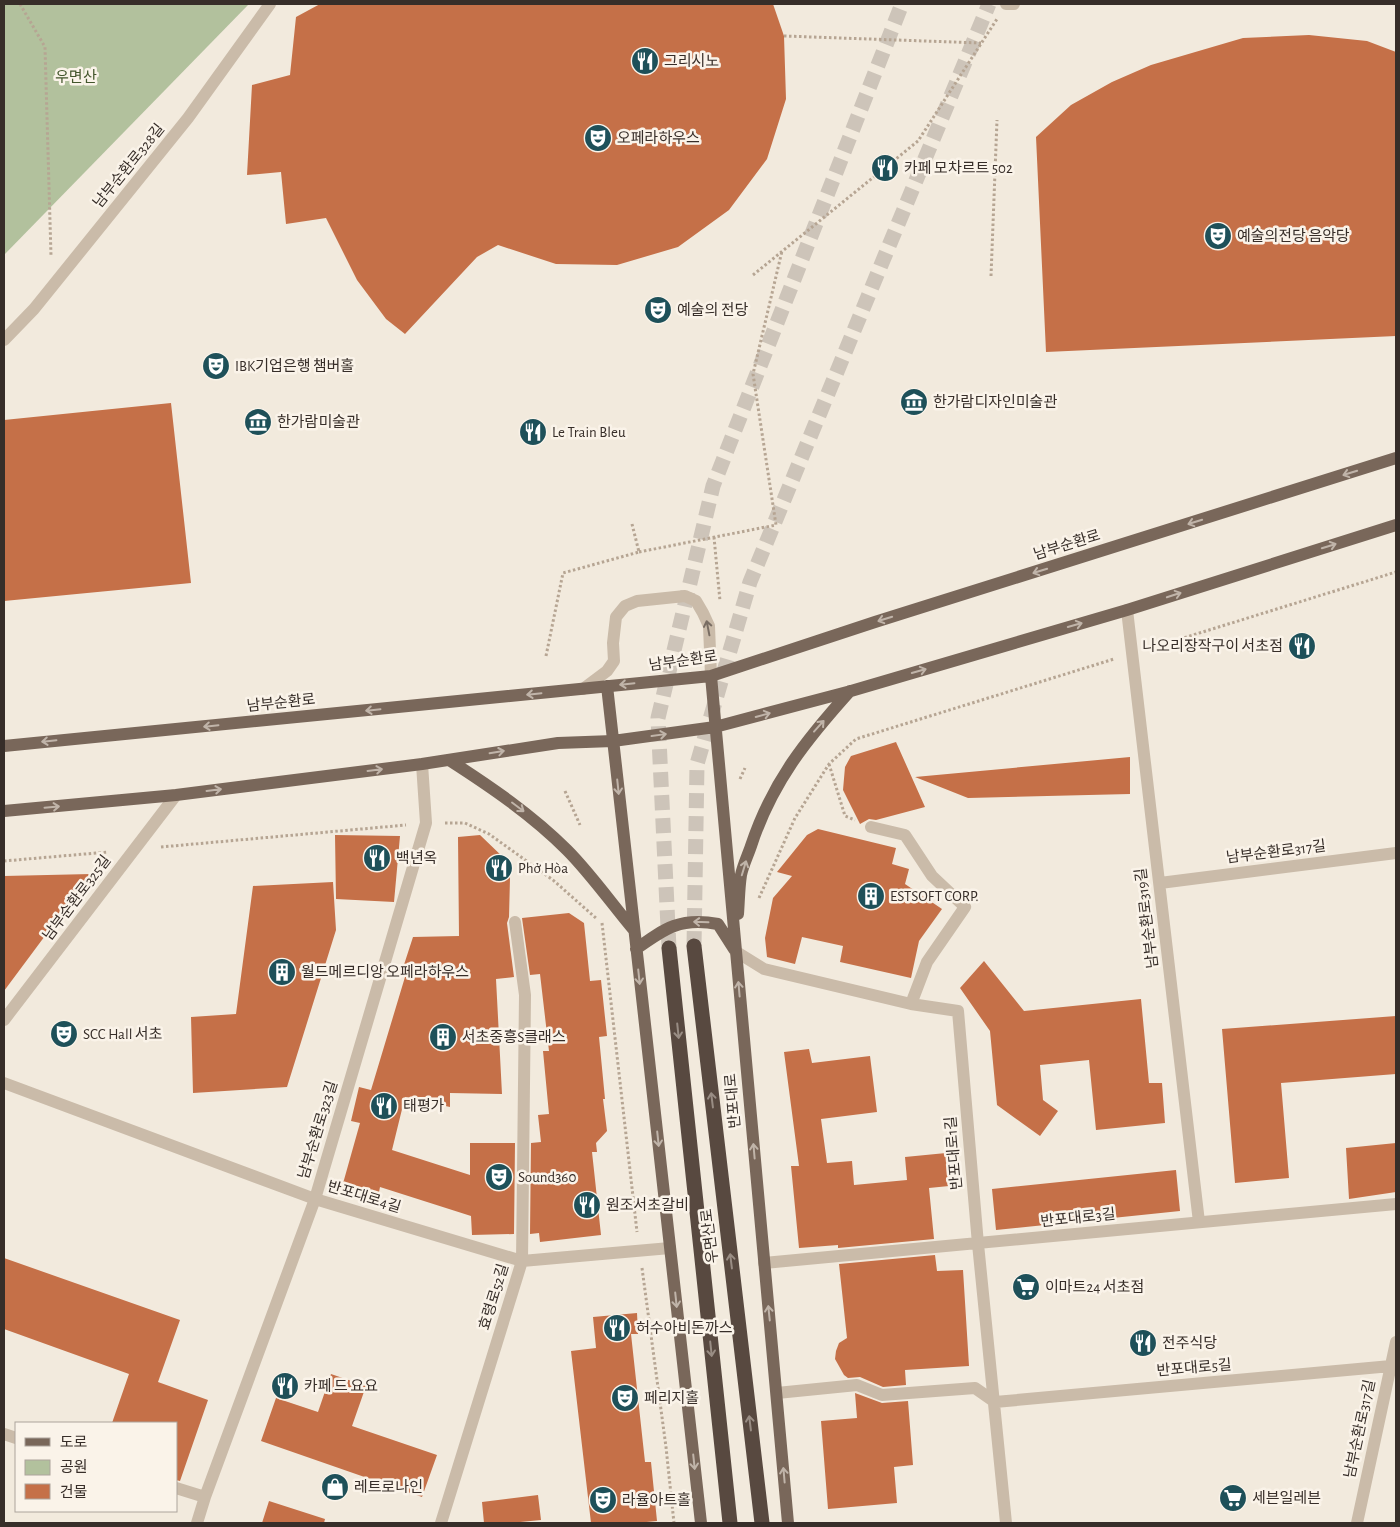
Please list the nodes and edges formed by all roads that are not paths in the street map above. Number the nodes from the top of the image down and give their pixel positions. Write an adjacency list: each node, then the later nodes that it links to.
1 (270, 4): 2 (street, 남부순환로328길)
2 (4, 340)
3 (1396, 458): 6 (main road, 남부순환로, one-way to 6)
4 (1396, 525): 5 (main road, one-way to 4)
5 (1127, 610): 9 (main road, one-way to 5); 19 (street, 남부순환로319길)
6 (711, 676): 7 (main road, 남부순환로, one-way to 7); 8 (street, one-way to 8); 10 (main road, 반포대로)
7 (606, 686): 8 (main road, 남부순환로); 11 (main road)
8 (583, 689): 12 (main road, 남부순환로, one-way to 12)
9 (851, 691): 10 (main road, one-way to 9); 25 (main road, one-way to 9)
10 (715, 727): 11 (main road, one-way to 10); 25 (main road, 반포대로)
11 (613, 741): 13 (main road, one-way to 11); 21 (main road, one-way to 21)
12 (4, 746)
13 (449, 760): 14 (main road); 21 (main road, one-way to 21)
14 (422, 764): 15 (main road, one-way to 14); 29 (street, 남부순환로323길)
15 (176, 795): 16 (main road, one-way to 15); 27 (street, 남부순환로325길)
16 (4, 811)
17 (872, 827): 26 (street)
18 (1396, 854): 19 (street, 남부순환로317길)
19 (1160, 884): 31 (street, 남부순환로319길)
20 (515, 922): 34 (street, 효령로52길)
21 (633, 929): 24 (main road)
22 (694, 946): 46 (highway, 우면산로, one-way to 22)
23 (669, 948): 45 (highway, 우면산로, one-way to 45)
24 (636, 949): 25 (main road, one-way to 24); 33 (main road, one-way to 33)
25 (735, 951): 26 (street, 반포대로1길); 35 (main road, 반포대로, one-way to 25)
26 (911, 1004): 32 (street, 반포대로1길)
27 (4, 1020)
28 (4, 1083): 29 (street, 반포대로4길)
29 (315, 1198): 34 (street, 반포대로4길); 41 (street, 남부순환로323길)
30 (1396, 1204): 31 (street, 반포대로3길)
31 (1199, 1222): 32 (street, 반포대로3길)
32 (978, 1244): 35 (street, 반포대로3길); 39 (street, 반포대로1길)
33 (670, 1248): 34 (street, 반포대로4길); 44 (main road, one-way to 44)
34 (522, 1261): 43 (street, 효령로52길)
35 (764, 1263): 38 (main road, 반포대로, one-way to 35)
36 (1396, 1342): 37 (street, 남부순환로317길)
37 (1394, 1367): 39 (street, 반포대로5길); 49 (street, 남부순환로317길)
38 (777, 1393): 39 (street); 47 (main road, 반포대로, one-way to 38)
39 (995, 1402): 48 (street, 반포대로1길)
40 (178, 1489): 41 (street)
41 (205, 1498): 42 (street, 남부순환로323길)
42 (197, 1523)
43 (441, 1523)
44 (701, 1523)
45 (730, 1523)
46 (762, 1523)
47 (788, 1523)
48 (1006, 1523)
49 (1357, 1523)

